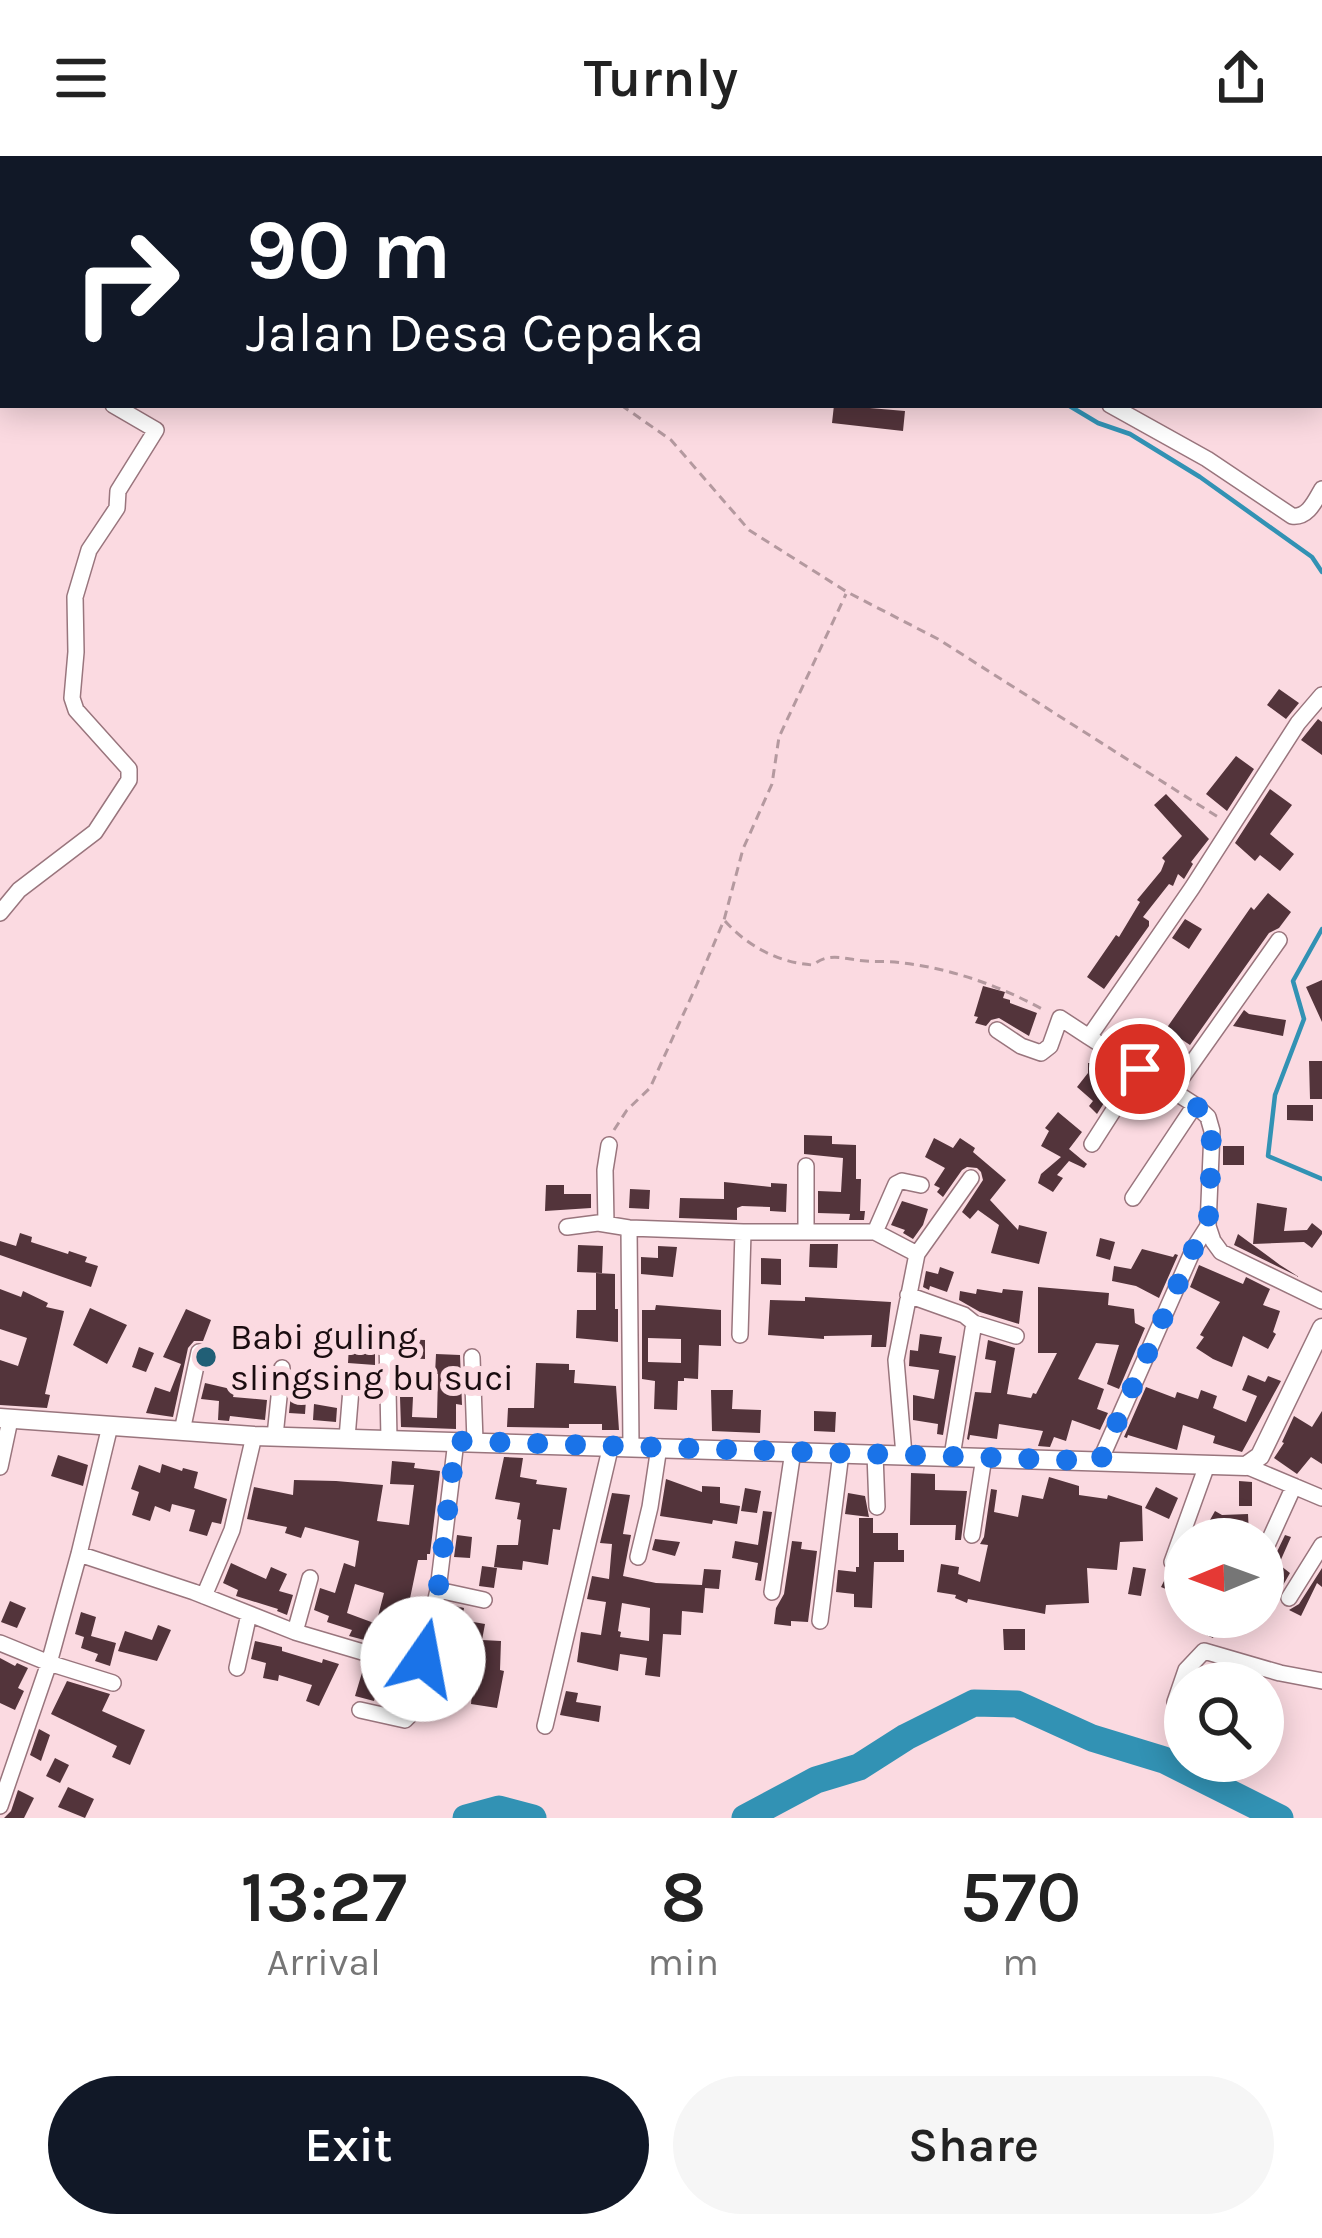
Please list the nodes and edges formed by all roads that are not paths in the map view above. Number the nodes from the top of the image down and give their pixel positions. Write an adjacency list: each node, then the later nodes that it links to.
1 (118, 408): 5 (street)
2 (1114, 408): 3 (street)
3 (1322, 488)
4 (1322, 695): 8 (street)
5 (0, 913)
6 (1280, 940): 10 (street)
7 (998, 1030): 8 (street)
8 (1089, 1037): 9 (street)
9 (1140, 1069): 10 (street); 13 (street)
10 (1173, 1090): 11 (street)
11 (1195, 1105): 17 (street); 19 (street)
12 (609, 1144): 18 (street)
13 (1092, 1144)
14 (806, 1166): 22 (street)
15 (970, 1178): 25 (street)
16 (921, 1185): 24 (street)
17 (1133, 1198)
18 (606, 1224): 20 (street); 21 (street)
19 (1208, 1226): 27 (street); 54 (street)
20 (567, 1227)
21 (629, 1228): 23 (street); 45 (street)
22 (806, 1230): 23 (street); 24 (street)
23 (743, 1232): 30 (street)
24 (875, 1232): 25 (street)
25 (917, 1254): 26 (street)
26 (908, 1295): 28 (street); 50 (street)
27 (1322, 1301)
28 (974, 1323): 31 (street); 51 (street)
29 (1322, 1328): 56 (street)
30 (740, 1335)
31 (1016, 1336)
32 (387, 1339): 43 (street)
33 (199, 1352): 39 (street)
34 (472, 1357): 44 (street)
35 (282, 1368): 41 (street)
36 (352, 1378): 42 (street)
37 (5, 1419): 38 (street); 53 (street)
38 (110, 1426): 39 (street); 64 (street)
39 (182, 1431): 40 (street)
40 (254, 1436): 41 (street); 69 (street)
41 (275, 1436): 42 (street)
42 (347, 1438): 43 (street)
43 (388, 1439): 44 (street)
44 (466, 1441): 45 (street); 67 (street)
45 (621, 1446): 46 (street); 85 (street)
46 (659, 1447): 47 (street); 65 (street)
47 (793, 1451): 48 (street); 68 (street)
48 (841, 1453): 49 (street); 73 (street)
49 (875, 1454): 50 (street); 59 (street)
50 (904, 1455): 51 (street)
51 (952, 1456): 52 (street)
52 (984, 1457): 54 (street); 62 (street)
53 (1, 1458)
54 (1100, 1461): 55 (street)
55 (1207, 1465): 56 (street); 60 (street)
56 (1246, 1466): 57 (street)
57 (1294, 1486): 58 (street); 61 (street)
58 (1322, 1498)
59 (877, 1507)
60 (1188, 1518)
61 (1279, 1518)
62 (972, 1534)
63 (1322, 1545): 70 (street)
64 (80, 1555): 69 (street); 78 (street)
65 (638, 1557)
66 (310, 1578): 74 (street)
67 (438, 1590): 71 (street); 80 (street)
68 (772, 1592)
69 (204, 1596): 72 (street)
70 (1289, 1598)
71 (484, 1600)
72 (249, 1614): 74 (street); 79 (street)
73 (820, 1621)
74 (295, 1632): 80 (street)
75 (0, 1642): 78 (street)
76 (1194, 1662): 77 (street)
77 (1242, 1662)
78 (49, 1663): 83 (street); 86 (street)
79 (237, 1668)
80 (420, 1669): 84 (street)
81 (1284, 1674): 82 (street)
82 (1322, 1681)
83 (113, 1683)
84 (360, 1710)
85 (545, 1726)
86 (7, 1756): 87 (street)
87 (0, 1806)

